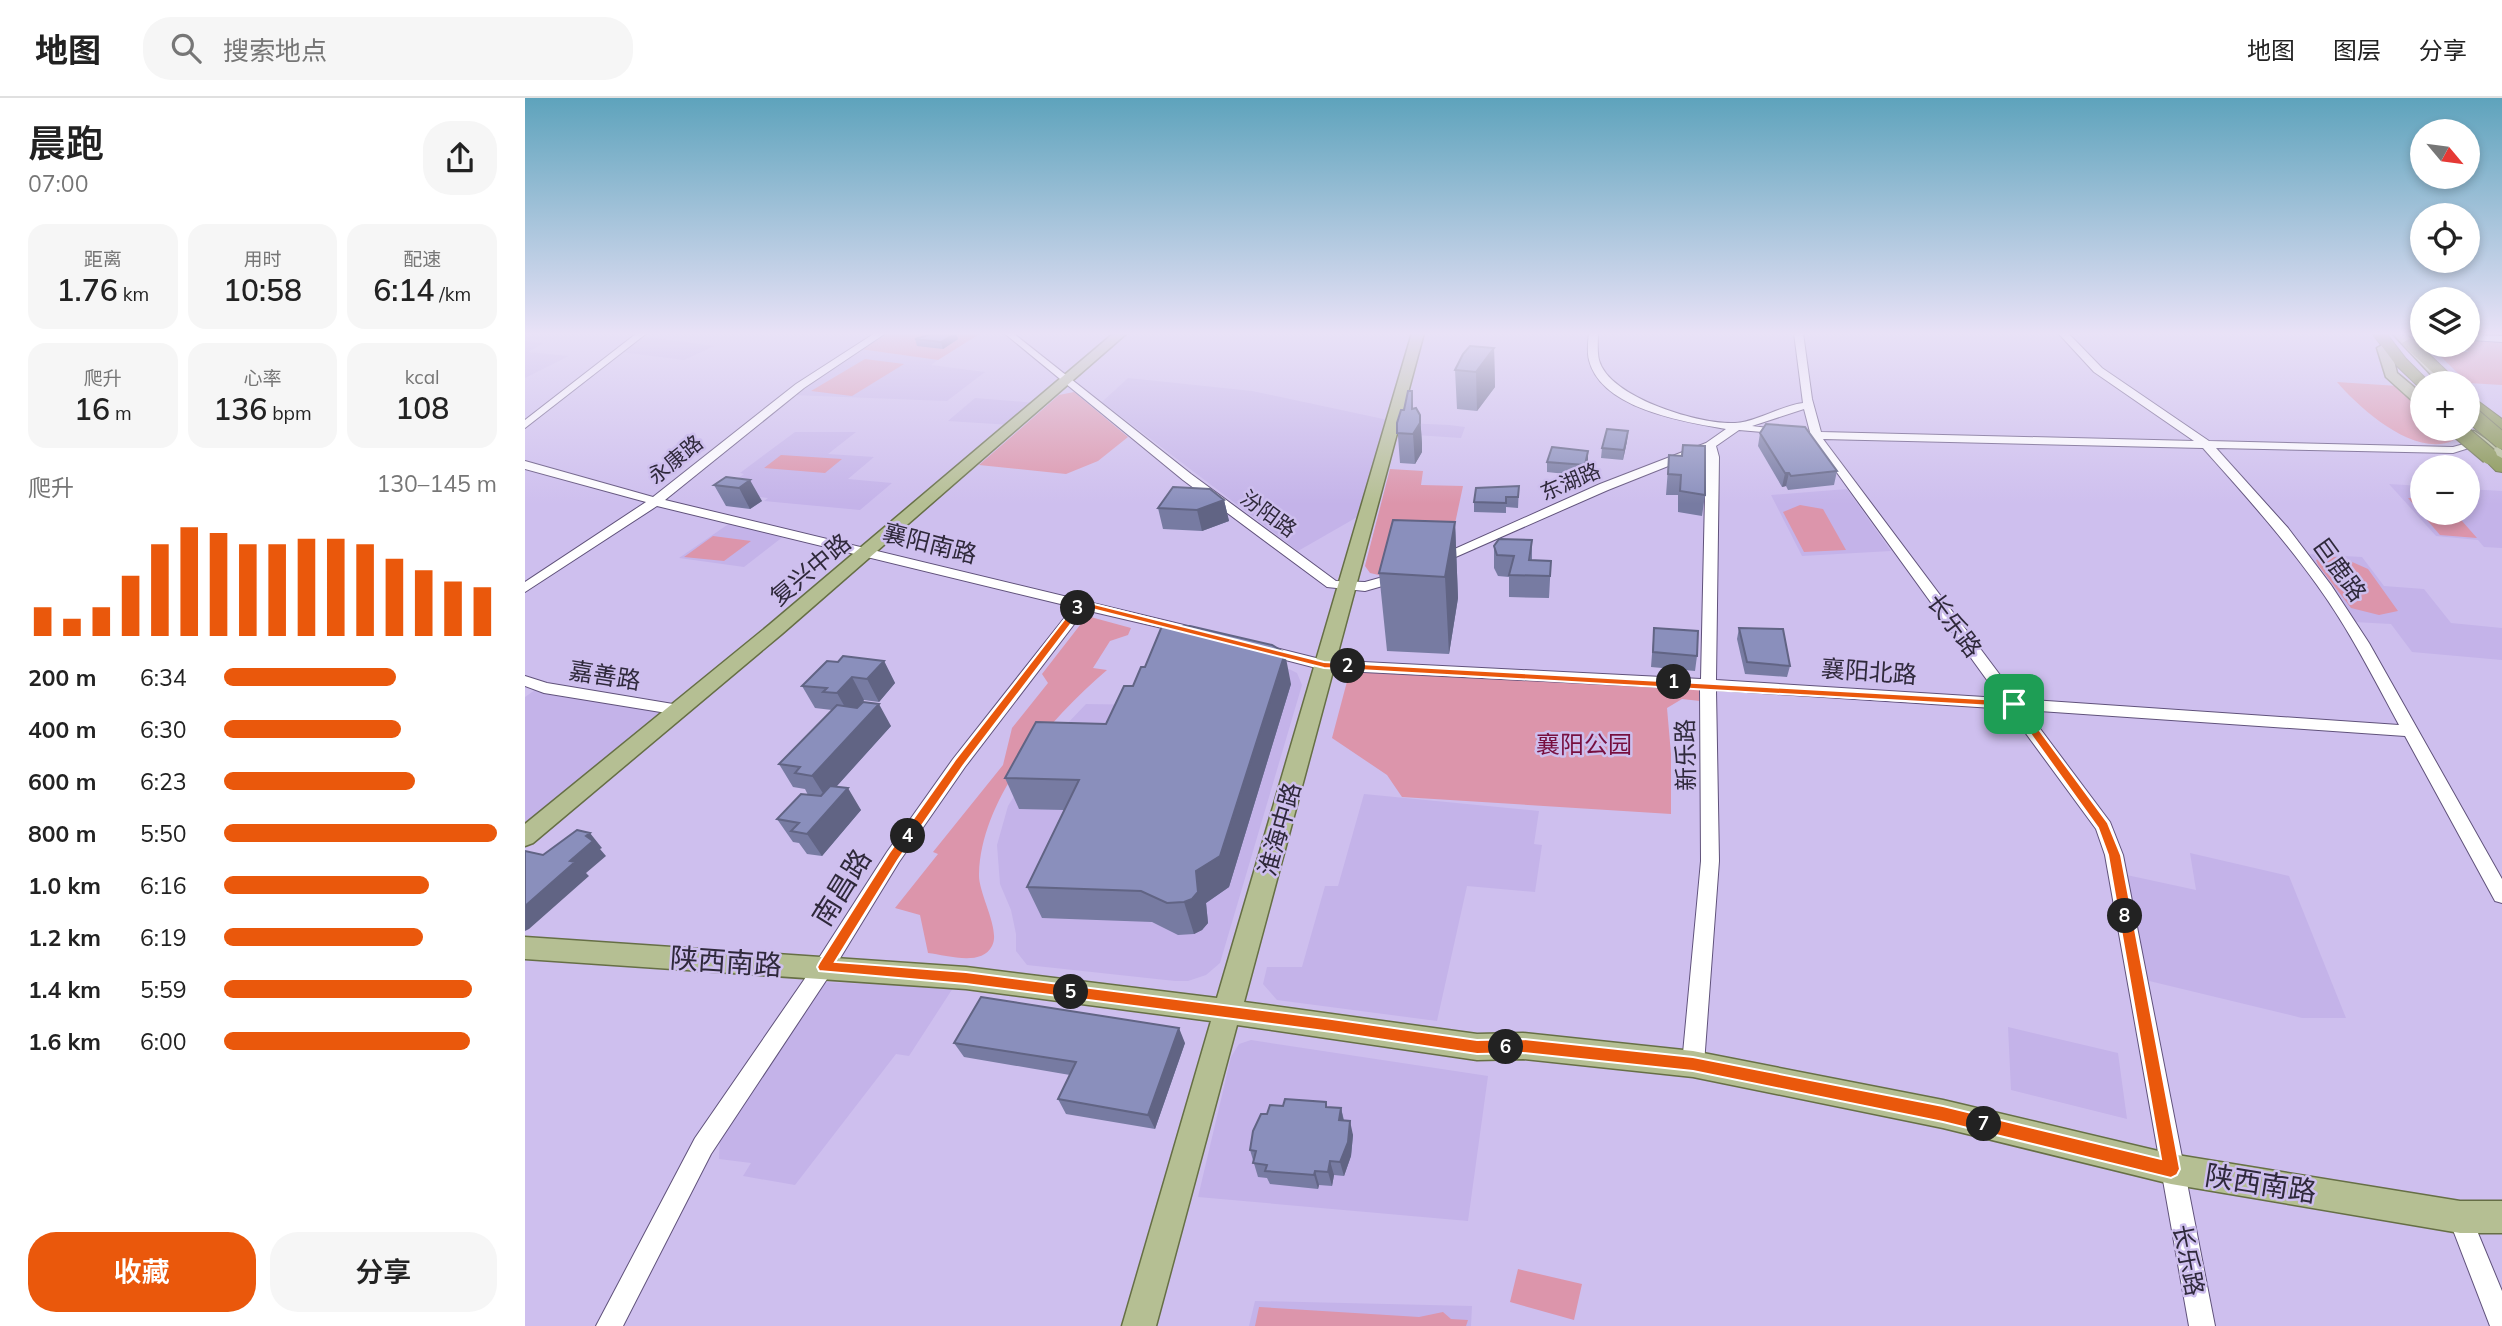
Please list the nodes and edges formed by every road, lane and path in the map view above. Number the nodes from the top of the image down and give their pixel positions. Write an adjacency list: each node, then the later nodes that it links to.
1 (569, 390): 13 (street)
2 (795, 390): 28 (street, 永康路)
3 (1055, 390): 29 (main road, 复兴中路)
4 (1082, 390): 31 (street, 汾阳路)
5 (1403, 390): 31 (main road, 淮海中路)
6 (1619, 390): 15 (street)
7 (1806, 390): 9 (street, 长乐路)
8 (2128, 390): 22 (street, 巨鹿路)
9 (1808, 405): 15 (street, 东湖路); 16 (street, 长乐路)
10 (2480, 407): 14 (highway)
11 (2480, 416): 17 (main road)
12 (2480, 421): 17 (highway, bridge)
13 (525, 425)
14 (2502, 426)
15 (1735, 428): 16 (street); 24 (street, 东湖路)
16 (1816, 435): 22 (street); 38 (street, 长乐路)
17 (2502, 437): 23 (main road)
18 (2480, 438): 25 (highway)
19 (2469, 441): 27 (highway, bridge)
20 (2473, 441): 23 (main road)
21 (2476, 441): 23 (main road)
22 (2205, 443): 23 (street); 40 (street, 巨鹿路)
23 (2478, 444): 25 (main road); 27 (main road)
24 (1710, 445): 31 (street, 东湖路); 37 (street, 新乐路)
25 (2502, 456)
26 (525, 465): 28 (street, 襄阳南路)
27 (2502, 468)
28 (656, 502): 29 (street, 襄阳南路); 30 (street, 永康路)
29 (868, 551): 32 (street, 襄阳南路); 39 (main road, 复兴中路)
30 (525, 588)
31 (1347, 588): 35 (main road, 淮海中路)
32 (1082, 604): 33 (street, 襄阳南路); 44 (street, 南昌路)
33 (1206, 635)
34 (1246, 645): 35 (street)
35 (1324, 665): 37 (street, 襄阳北路); 45 (main road, 淮海中路)
36 (525, 681): 39 (street, 嘉善路)
37 (1709, 685): 38 (street, 襄阳北路); 46 (street, 新乐路)
38 (2014, 704): 40 (street, 襄阳北路); 47 (street, 长乐路)
39 (679, 710): 41 (main road, 复兴中路)
40 (2411, 731): 42 (street, 巨鹿路)
41 (525, 837)
42 (2502, 896)
43 (525, 948): 44 (main road, 陕西南路)
44 (824, 967): 45 (main road, 陕西南路); 51 (street, 南昌路)
45 (1227, 1012): 46 (main road, 陕西南路); 52 (main road, 淮海中路)
46 (1693, 1064): 47 (main road, 陕西南路)
47 (2171, 1169): 48 (main road, 陕西南路); 53 (street, 长乐路)
48 (2460, 1217): 49 (main road, 陕西南路); 50 (street)
49 (2502, 1217)
50 (2502, 1323)
51 (609, 1326)
52 (1139, 1326)
53 (2202, 1326)

